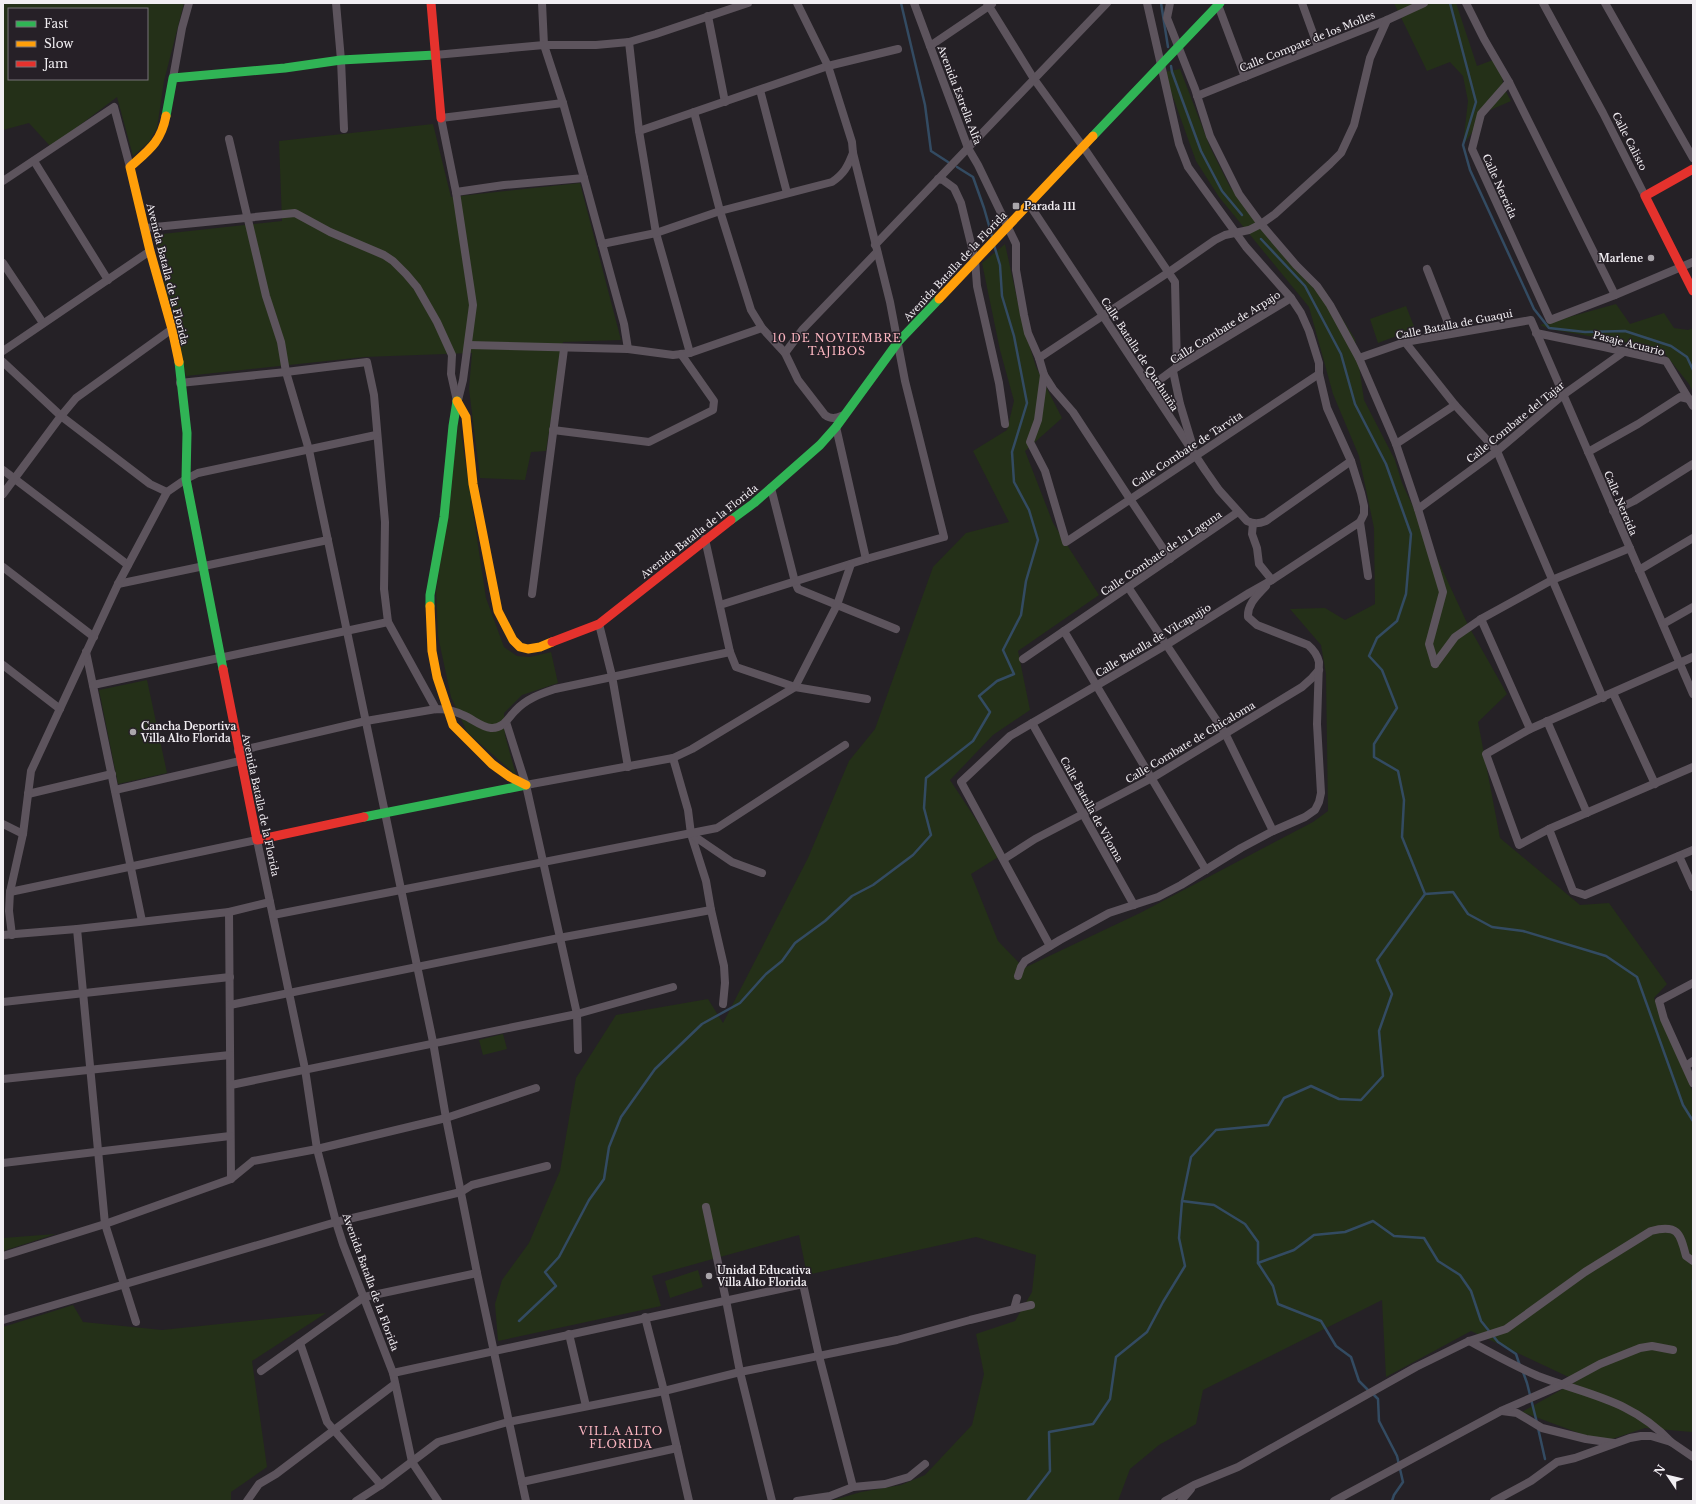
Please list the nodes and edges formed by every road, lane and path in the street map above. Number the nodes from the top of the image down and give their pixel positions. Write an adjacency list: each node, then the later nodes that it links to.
1 (189, 3): 31 (street)
2 (336, 3): 27 (street)
3 (431, 3): 26 (street)
4 (542, 3): 21 (street)
5 (748, 3): 18 (street)
6 (797, 3): 28 (street)
7 (914, 3): 22 (street, Avenida Estrella Alfa)
8 (1107, 3): 32 (street)
9 (1146, 3): 29 (street)
10 (1170, 3): 23 (street)
11 (1302, 3): 24 (street)
12 (1424, 3): 19 (street, Calle Compate de los Molles)
13 (1466, 3): 33 (street)
14 (1543, 3): 55 (street, Calle Calisto)
15 (1605, 3): 46 (street)
16 (990, 4): 22 (street); 32 (street)
17 (1219, 4): 23 (street, Avenida Batalla de la Florida); 30 (street)
18 (708, 16): 20 (street); 36 (street)
19 (1387, 20): 24 (street, Calle Compate de los Molles); 59 (street)
20 (629, 42): 21 (street); 41 (street)
21 (544, 45): 26 (street); 37 (street)
22 (930, 46): 43 (street, Avenida Estrella Alfa)
23 (1179, 46): 29 (street, Avenida Batalla de la Florida); 35 (street)
24 (1318, 47): 30 (street, Calle Compate de los Molles)
25 (898, 49): 28 (street)
26 (435, 54): 27 (street); 39 (street)
27 (341, 60): 31 (street); 40 (street)
28 (828, 66): 34 (street); 45 (street)
29 (1161, 66): 44 (street, Avenida Batalla de la Florida); 63 (street)
30 (1245, 76): 35 (street, Calle Compate de los Molles)
31 (173, 78): 48 (street)
32 (1034, 79): 43 (street); 44 (street)
33 (1509, 82): 75 (street); 75 (street, Calle Nereida)
34 (760, 90): 36 (street); 54 (street)
35 (1197, 96): 59 (street)
36 (725, 102): 38 (street)
37 (563, 103): 39 (street); 50 (street)
38 (694, 112): 41 (street); 57 (street)
39 (440, 118): 53 (street)
40 (344, 130)
41 (639, 131): 62 (street)
42 (229, 139): 58 (street)
43 (968, 148): 51 (street); 60 (street, Avenida Estrella Alfa)
44 (1084, 148): 56 (street, Avenida Batalla de la Florida); 72 (street)
45 (853, 153): 54 (street); 65 (street)
46 (1693, 158)
47 (34, 161): 48 (street); 52 (street); 73 (street)
48 (130, 167): 61 (street, Avenida Batalla de la Florida)
49 (1693, 169): 55 (street)
50 (584, 178): 53 (street); 64 (street)
51 (938, 179): 65 (street); 67 (street)
52 (3, 182)
53 (456, 192): 86 (street)
54 (787, 193): 57 (street)
55 (1645, 196): 70 (street, Calle Calisto)
56 (1029, 204): 60 (street, Avenida Batalla de la Florida); 77 (street, Calle Batalla de Quehuiña)
57 (720, 211): 62 (street); 80 (street)
58 (248, 218): 61 (street); 98 (street); 105 (street, Avenida Batalla de la Florida)
59 (1261, 224): 63 (street); 95 (street)
60 (1008, 226): 67 (street, Avenida Batalla de la Florida); 94 (street, Avenida Estrella Alfa)
61 (145, 228): 66 (street, Avenida Batalla de la Florida)
62 (656, 233): 64 (street); 91 (street)
63 (1236, 233): 72 (street); 76 (street)
64 (602, 244): 88 (street)
65 (876, 248): 84 (street); 92 (street)
66 (150, 251): 73 (street); 81 (street, Avenida Batalla de la Florida)
67 (975, 260): 84 (street, Avenida Batalla de la Florida); 109 (street)
68 (1693, 262): 70 (street)
69 (3, 263): 79 (street)
70 (1682, 267): 74 (street, Calle Calisto); 75 (street)
71 (1427, 269): 82 (street)
72 (1169, 272): 77 (street); 97 (street)
73 (108, 280): 79 (street)
74 (1693, 291)
75 (1615, 295)
76 (1291, 298): 97 (street, Callz Combate de Arpajo); 99 (street)
77 (1103, 316): 94 (street); 102 (street, Calle Batalla de Quehuiña)
78 (1531, 320): 82 (street, Calle Batalla de Guaqui); 83 (street, Calle Nereida)
79 (44, 323): 89 (street)
80 (762, 328): 91 (street); 92 (street)
81 (172, 329): 101 (street, Avenida Batalla de la Florida); 108 (street)
82 (1452, 333): 85 (street, Calle Batalla de Guaqui)
83 (1536, 333): 90 (street, Pasaje Acuario); 103 (street, Calle Nereida)
84 (898, 342): 107 (street, Avenida Batalla de la Florida); 136 (street)
85 (1405, 342): 95 (street, Calle Batalla de Guaqui); 106 (street)
86 (468, 345): 87 (street); 105 (street)
87 (564, 349): 88 (street); 111 (street)
88 (628, 349): 93 (street)
89 (3, 351)
90 (1625, 351): 103 (street, Calle Combate del Tajar); 104 (street, Pasaje Acuario)
91 (690, 353): 93 (street)
92 (786, 353): 107 (street)
93 (681, 354): 111 (street)
94 (1039, 358): 100 (street, Avenida Estrella Alfa)
95 (1359, 358): 113 (street)
96 (3, 362): 108 (street)
97 (1175, 369): 102 (street, Callz Combate de Arpajo); 117 (street)
98 (286, 372): 101 (street); 112 (street); 114 (street)
99 (1319, 374): 117 (street, Calle Combate de Tarvita); 118 (street)
100 (1044, 375): 126 (street); 126 (street, Calle Combate de Tarvita)
101 (180, 383): 122 (street, Avenida Batalla de la Florida)
102 (1150, 387): 117 (street, Calle Batalla de Quehuiña)
103 (1563, 395): 115 (street, Calle Combate del Tajar); 116 (street, Calle Nereida)
104 (1692, 400): 116 (street)
105 (457, 402): 155 (street, Avenida Batalla de la Florida); 180 (street)
106 (1455, 404): 113 (street); 115 (street)
107 (845, 414): 110 (street, Avenida Batalla de la Florida)
108 (61, 416): 121 (street); 124 (street)
109 (1006, 424)
110 (836, 427): 123 (street, Avenida Batalla de la Florida); 136 (street)
111 (554, 430): 149 (street)
112 (376, 435): 114 (street); 154 (street)
113 (1396, 444): 127 (street)
114 (309, 450): 122 (street); 134 (street)
115 (1498, 451): 127 (street, Calle Combate del Tajar); 145 (street)
116 (1588, 452): 128 (street, Calle Nereida)
117 (1196, 455): 126 (street, Calle Combate de Tarvita); 129 (street, Calle Batalla de Quehuiña)
118 (1350, 461): 130 (street); 131 (street)
119 (1693, 464): 128 (street)
120 (3, 470): 121 (street)
121 (15, 479): 125 (street); 139 (street)
122 (186, 479): 124 (street); 140 (street, Avenida Batalla de la Florida)
123 (771, 488): 133 (street, Avenida Batalla de la Florida); 146 (street)
124 (167, 492): 139 (street)
125 (3, 494)
126 (1130, 499): 137 (street)
127 (1418, 509): 153 (street)
128 (1614, 511): 135 (street, Calle Nereida)
129 (1238, 512): 131 (street); 137 (street, Calle Combate de la Laguna)
130 (1360, 522): 143 (street); 144 (street, Calle Batalla de Vilcapujio)
131 (1253, 524): 144 (street)
132 (1693, 538): 142 (street)
133 (705, 539): 150 (street); 155 (street, Avenida Batalla de la Florida)
134 (328, 540): 140 (street); 158 (street)
135 (1630, 548): 142 (street, Calle Nereida); 145 (street)
136 (866, 559): 138 (street)
137 (1170, 559): 148 (street, Calle Combate de la Laguna)
138 (851, 564): 146 (street); 151 (street)
139 (128, 565): 147 (street)
140 (203, 566): 147 (street); 164 (street, Avenida Batalla de la Florida)
141 (3, 567): 160 (street)
142 (1639, 570): 156 (street, Calle Nereida)
143 (1368, 576)
144 (1272, 580): 161 (street, Calle Batalla de Vilcapujio); 169 (street)
145 (1552, 580): 153 (street); 176 (street)
146 (795, 582): 150 (street); 151 (street)
147 (118, 584): 160 (street)
148 (1128, 587): 159 (street, Calle Combate de la Laguna); 161 (street)
149 (532, 594)
150 (720, 605): 163 (street)
151 (837, 605): 157 (street); 173 (street)
152 (1693, 607): 156 (street)
153 (1481, 619): 185 (street)
154 (388, 622): 158 (street); 179 (street)
155 (599, 624): 170 (street)
156 (1663, 624): 167 (street, Calle Nereida)
157 (896, 629)
158 (347, 631): 164 (street); 181 (street)
159 (1064, 631): 166 (street, Calle Combate de la Laguna); 172 (street)
160 (94, 636): 162 (street)
161 (1166, 645): 172 (street, Calle Batalla de Vilcapujio); 186 (street)
162 (86, 652): 171 (street); 178 (street)
163 (730, 652): 170 (street); 173 (street)
164 (220, 657): 171 (street); 188 (street, Avenida Batalla de la Florida)
165 (1693, 657): 167 (street)
166 (1023, 659)
167 (1680, 663): 174 (street); 175 (street, Calle Nereida)
168 (3, 665): 178 (street)
169 (1319, 670): 186 (street, Calle Combate de Chicaloma); 204 (street)
170 (612, 676): 182 (street); 191 (street)
171 (93, 685): 193 (street)
172 (1096, 685): 184 (street, Calle Batalla de Vilcapujio); 194 (street)
173 (795, 687): 177 (street); 189 (street)
174 (1613, 693): 176 (street); 195 (street)
175 (1693, 694)
176 (1603, 698): 183 (street)
177 (867, 699)
178 (60, 709): 198 (street)
179 (436, 709): 180 (street); 181 (street)
180 (448, 709): 182 (street); 196 (street)
181 (366, 721): 188 (street); 199 (street)
182 (506, 722): 196 (street)
183 (1547, 722): 185 (street); 201 (street)
184 (1032, 723): 200 (street, Calle Batalla de Viloma); 210 (street, Calle Batalla de Vilcapujio)
185 (1530, 729): 203 (street)
186 (1225, 733): 194 (street, Calle Combate de Chicaloma); 204 (street)
187 (845, 745): 206 (street)
188 (238, 750): 190 (street, Avenida Batalla de la Florida)
189 (673, 758): 191 (street); 206 (street)
190 (240, 761): 197 (street); 207 (street, Avenida Batalla de la Florida)
191 (628, 767): 196 (street)
192 (1693, 767): 195 (street)
193 (112, 774): 197 (street); 198 (street)
194 (1152, 778): 200 (street, Calle Combate de Chicaloma); 213 (street)
195 (1655, 784): 201 (street)
196 (526, 785): 199 (street); 211 (street)
197 (115, 790): 212 (street)
198 (28, 794): 205 (street)
199 (385, 812): 207 (street); 216 (street)
200 (1083, 813): 210 (street, Calle Combate de Chicaloma); 219 (street, Calle Batalla de Viloma)
201 (1587, 813): 203 (street)
202 (3, 824): 205 (street)
203 (1549, 828): 209 (street)
204 (1273, 831): 213 (street)
205 (24, 834): 217 (street)
206 (691, 834): 211 (street); 214 (street); 221 (street)
207 (257, 840): 212 (street); 218 (street, Avenida Batalla de la Florida)
208 (1693, 850): 209 (street)
209 (1679, 856): 215 (street)
210 (1004, 859): 229 (street)
211 (542, 862): 216 (street); 228 (street)
212 (131, 867): 217 (street); 224 (street)
213 (1206, 870): 219 (street)
214 (762, 873)
215 (1693, 887)
216 (402, 890): 223 (street); 230 (street)
217 (10, 892): 220 (street)
218 (270, 902): 222 (street); 223 (street, Avenida Batalla de la Florida)
219 (1134, 905): 229 (street)
220 (6, 909): 226 (street)
221 (711, 910): 228 (street); 238 (street)
222 (230, 912): 224 (street); 232 (street)
223 (273, 915): 236 (street, Avenida Batalla de la Florida)
224 (142, 921): 225 (street)
225 (77, 929): 226 (street); 235 (street)
226 (12, 934): 227 (street)
227 (3, 935)
228 (559, 938): 230 (street); 240 (street)
229 (1050, 946): 231 (street)
230 (418, 968): 236 (street); 241 (street)
231 (1018, 976)
232 (230, 977): 235 (street); 239 (street)
233 (1693, 983): 244 (street)
234 (673, 987): 240 (street)
235 (83, 992): 237 (street); 246 (street)
236 (289, 993): 239 (street); 245 (street, Avenida Batalla de la Florida)
237 (3, 1002)
238 (723, 1004)
239 (230, 1005): 243 (street)
240 (577, 1014): 241 (street); 242 (street)
241 (433, 1042): 245 (street); 251 (street)
242 (578, 1050)
243 (230, 1055): 246 (street); 249 (street)
244 (1689, 1063): 248 (street)
245 (305, 1069): 249 (street); 253 (street, Avenida Batalla de la Florida)
246 (90, 1070): 247 (street); 254 (street)
247 (3, 1079)
248 (1693, 1083)
249 (230, 1085): 252 (street)
250 (536, 1088): 251 (street)
251 (446, 1118): 253 (street); 258 (street)
252 (230, 1136): 254 (street); 257 (street)
253 (317, 1149): 257 (street); 260 (street, Avenida Batalla de la Florida)
254 (98, 1150): 255 (street); 261 (street)
255 (3, 1163)
256 (547, 1166): 258 (street)
257 (231, 1179): 261 (street)
258 (461, 1192): 260 (street); 264 (street)
259 (706, 1207): 268 (street)
260 (336, 1222): 265 (street); 266 (street, Avenida Batalla de la Florida)
261 (105, 1224): 262 (street); 265 (street)
262 (3, 1256)
263 (1693, 1261): 275 (street)
264 (477, 1272): 266 (street); 277 (street)
265 (124, 1283): 272 (street); 273 (street)
266 (364, 1297): 276 (street); 282 (street, Avenida Batalla de la Florida)
267 (1016, 1298): 270 (street)
268 (726, 1300): 271 (street); 279 (street); 281 (street)
269 (1031, 1306): 270 (street)
270 (1014, 1309): 279 (street)
271 (645, 1317): 274 (street); 285 (street)
272 (3, 1320)
273 (136, 1322)
274 (569, 1334): 277 (street); 286 (street)
275 (1469, 1341): 284 (street); 298 (street)
276 (300, 1342): 280 (street); 289 (street)
277 (493, 1350): 282 (street); 288 (street)
278 (1673, 1350): 284 (street)
279 (819, 1356): 281 (street); 299 (street)
280 (261, 1371)
281 (740, 1372): 285 (street); 305 (street)
282 (393, 1373): 283 (street, Avenida Batalla de la Florida)
283 (395, 1384): 289 (street); 294 (street, Avenida Batalla de la Florida)
284 (1563, 1384): 287 (street); 290 (street)
285 (664, 1391): 286 (street); 292 (street)
286 (586, 1406): 288 (street)
287 (1501, 1411): 291 (street); 309 (street)
288 (508, 1422): 294 (street); 296 (street)
289 (333, 1429): 297 (street); 300 (street)
290 (1671, 1442): 291 (street); 293 (street)
291 (1617, 1443): 310 (street)
292 (677, 1448): 296 (street); 304 (street)
293 (1693, 1457)
294 (412, 1462): 297 (street); 302 (street)
295 (925, 1464): 299 (street)
296 (522, 1482): 303 (street)
297 (381, 1485): 301 (street)
298 (1194, 1486): 307 (street); 308 (street)
299 (853, 1487): 306 (street)
300 (247, 1501)
301 (356, 1501)
302 (438, 1501)
303 (526, 1501)
304 (689, 1501)
305 (772, 1501)
306 (797, 1501)
307 (1165, 1501)
308 (1181, 1501)
309 (1334, 1501)
310 (1494, 1501)

